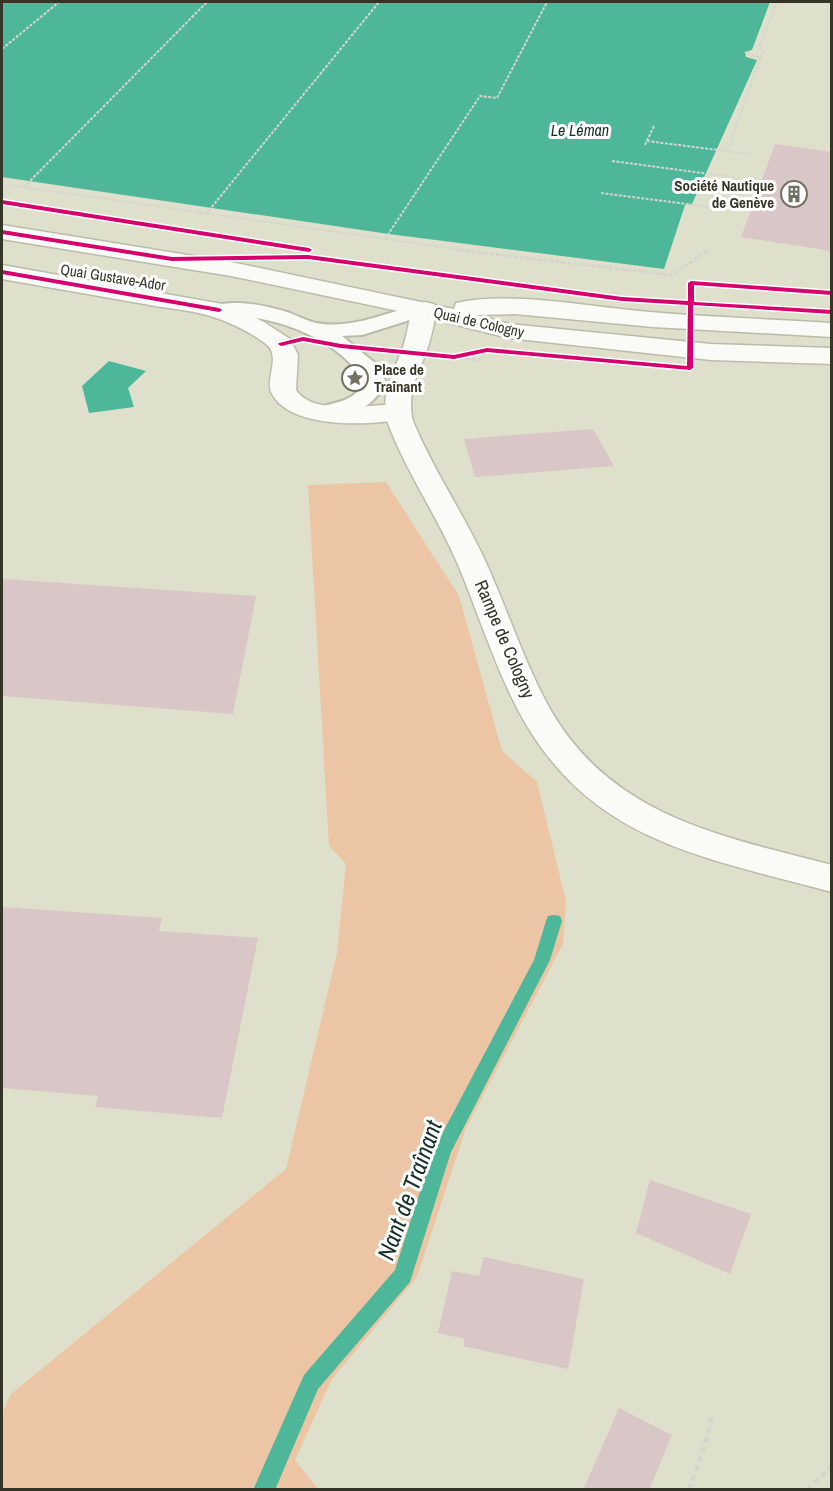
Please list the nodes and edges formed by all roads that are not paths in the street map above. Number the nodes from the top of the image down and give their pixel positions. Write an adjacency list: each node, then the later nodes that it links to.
1 (2, 232): 3 (street, Quai Gustave-Ador)
2 (2, 272): 4 (street, Quai Gustave-Ador)
3 (425, 309): 5 (lane); 6 (street, Quai de Cologny); 7 (street, Quai de Cologny); 8 (street)
4 (219, 310): 5 (lane); 9 (street)
5 (311, 328): 9 (lane)
6 (831, 330)
7 (831, 358)
8 (397, 412): 9 (street); 10 (street, Rampe de Cologny)
9 (322, 413)
10 (831, 879)

